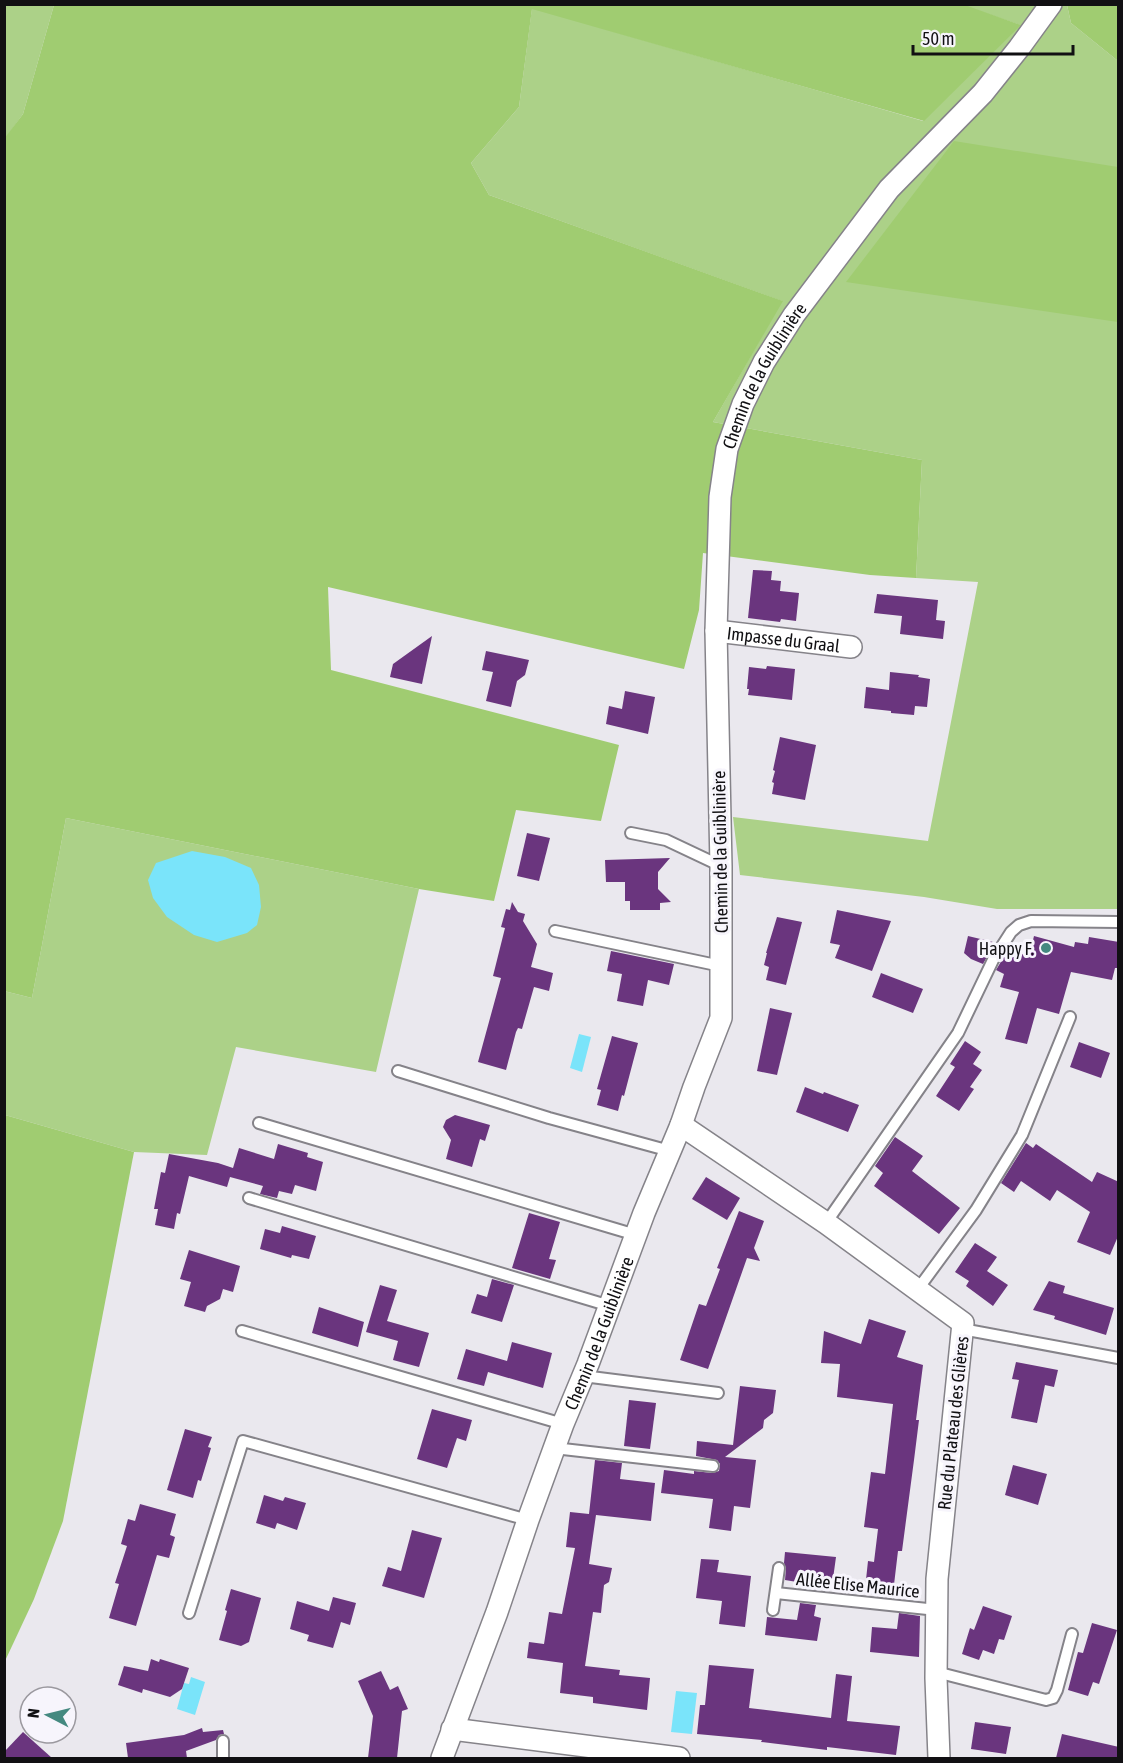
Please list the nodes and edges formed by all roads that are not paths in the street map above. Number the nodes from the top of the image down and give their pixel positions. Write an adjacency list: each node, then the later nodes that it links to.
1 (1051, 4): 2 (street, Chemin de la Guiblinière)
2 (716, 631): 3 (street, Impasse du Graal); 5 (street, Chemin de la Guiblinière)
3 (851, 647)
4 (632, 833): 5 (lane)
5 (721, 866): 8 (street, Chemin de la Guiblinière)
6 (1119, 922): 15 (lane)
7 (555, 931): 8 (lane)
8 (721, 966): 12 (street, Chemin de la Guiblinière)
9 (1070, 1017): 17 (lane)
10 (398, 1071): 13 (lane)
11 (260, 1123): 16 (lane)
12 (681, 1125): 13 (street, Chemin de la Guiblinière); 15 (street, Rue du Plateau des Glières)
13 (670, 1151): 16 (street, Chemin de la Guiblinière)
14 (249, 1198): 18 (lane)
15 (826, 1223): 17 (street, Rue du Plateau des Glières)
16 (636, 1235): 18 (street, Chemin de la Guiblinière)
17 (918, 1289): 19 (street, Rue du Plateau des Glières)
18 (610, 1306): 22 (street, Chemin de la Guiblinière)
19 (962, 1329): 21 (lane); 31 (street, Rue du Plateau des Glières)
20 (242, 1330): 24 (lane)
21 (1119, 1358)
22 (583, 1376): 23 (lane); 24 (street, Chemin de la Guiblinière)
23 (718, 1393)
24 (563, 1424): 25 (street, Chemin de la Guiblinière)
25 (555, 1448): 26 (lane); 27 (street, Chemin de la Guiblinière)
26 (713, 1466)
27 (528, 1520): 32 (lane); 35 (street, Chemin de la Guiblinière)
28 (779, 1568): 29 (lane, Allée Elise Maurice)
29 (776, 1593): 30 (lane, Allée Elise Maurice); 31 (lane, Allée Elise Maurice)
30 (773, 1610)
31 (937, 1610): 34 (street, Rue du Plateau des Glières)
32 (189, 1613)
33 (1072, 1634): 34 (lane)
34 (936, 1672): 40 (street, Rue du Plateau des Glières)
35 (452, 1729): 38 (street, Chemin de la Guiblinière); 39 (street)
36 (223, 1741): 37 (lane)
37 (223, 1758)
38 (442, 1758)
39 (679, 1758)
40 (939, 1758)

